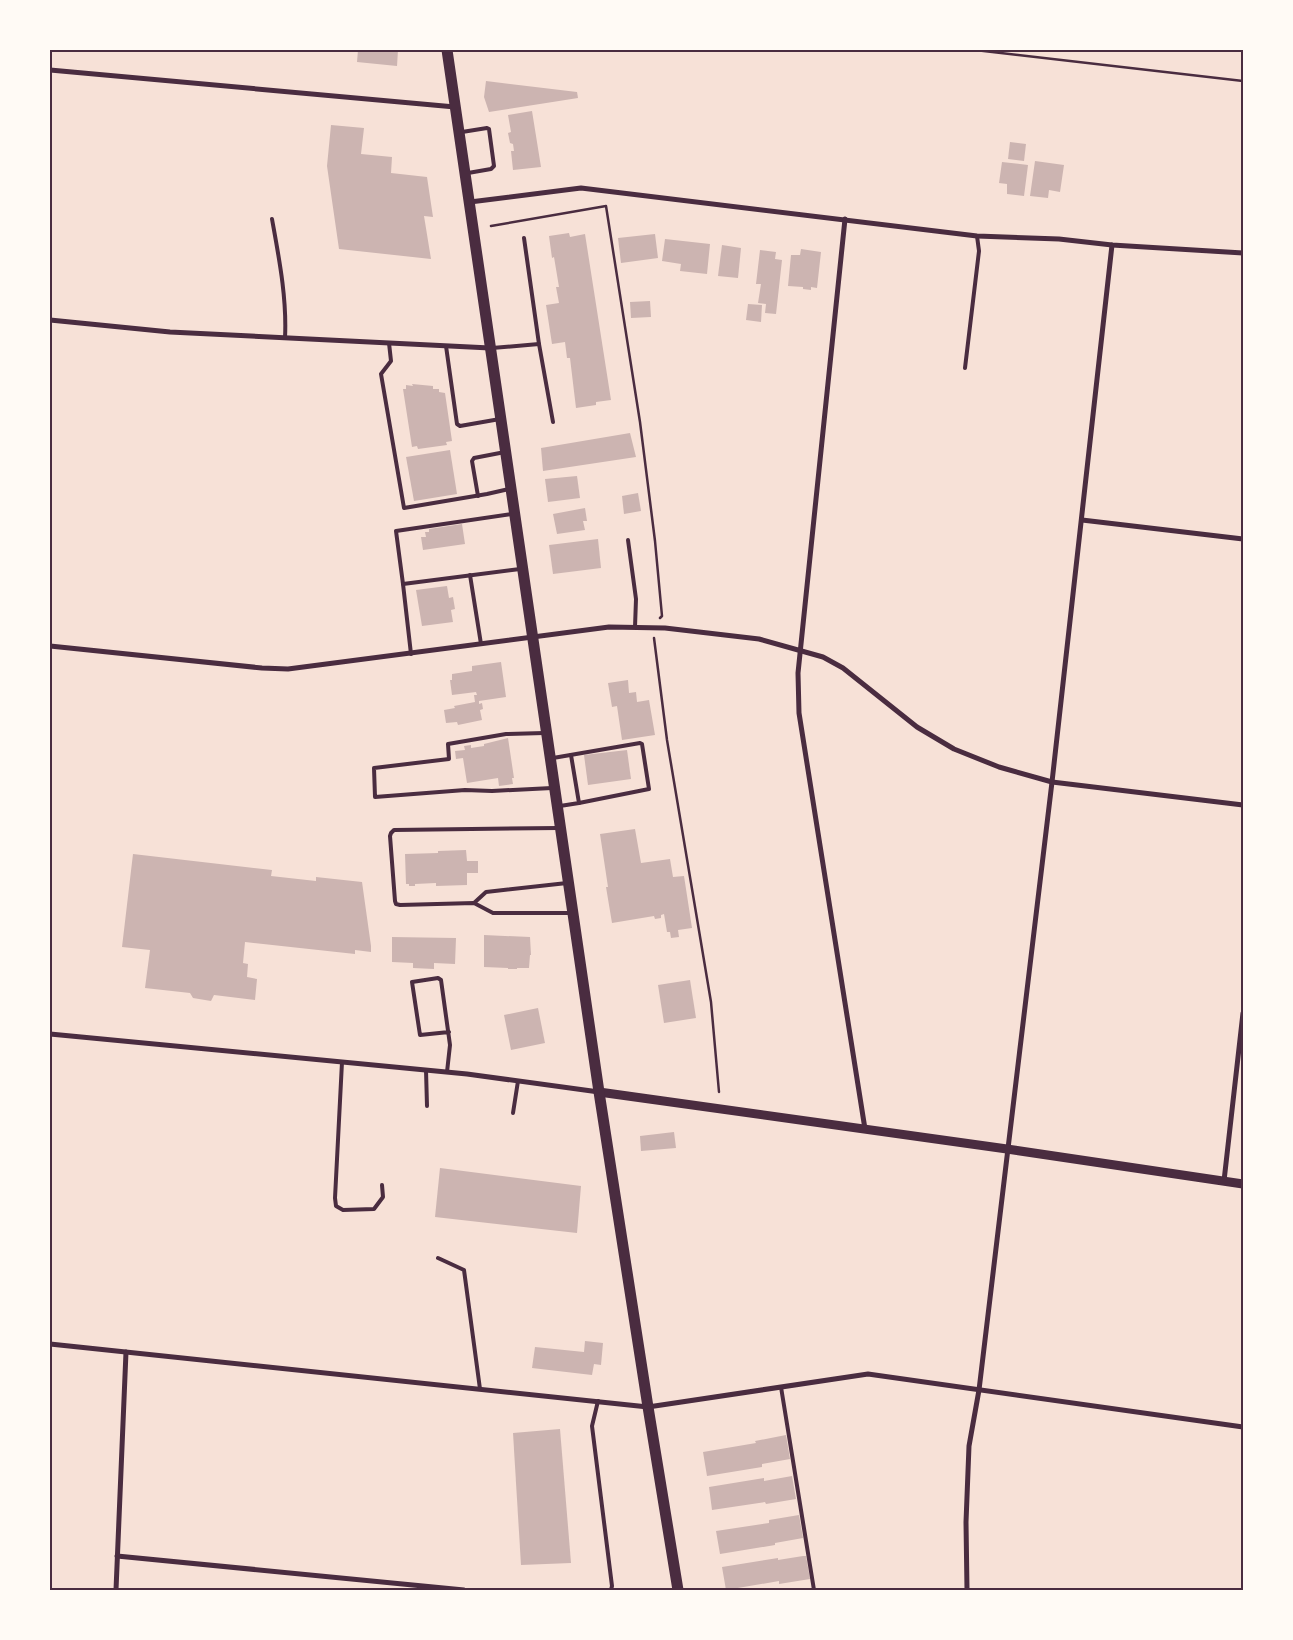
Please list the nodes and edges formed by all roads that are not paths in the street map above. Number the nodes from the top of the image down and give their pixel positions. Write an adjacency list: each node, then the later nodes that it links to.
1 (447, 50): 3 (main road)
2 (50, 70): 3 (street)
3 (456, 107): 4 (main road)
4 (459, 132): 5 (main road); 5 (lane)
5 (465, 174): 6 (main road)
6 (469, 202): 8 (street); 18 (main road)
7 (272, 219): 14 (lane)
8 (845, 219): 9 (street); 36 (street)
9 (977, 236): 11 (street); 19 (lane)
10 (524, 238): 16 (lane)
11 (1112, 245): 12 (street); 26 (street)
12 (1243, 253)
13 (50, 320): 14 (street)
14 (285, 338): 15 (street)
15 (389, 343): 17 (street); 24 (lane)
16 (540, 344): 18 (lane); 21 (lane)
17 (446, 346): 18 (street); 20 (lane)
18 (490, 348): 20 (main road)
19 (965, 368)
20 (501, 419): 22 (main road)
21 (553, 422)
22 (506, 452): 23 (main road); 24 (lane)
23 (511, 488): 24 (lane); 25 (main road)
24 (478, 496)
25 (515, 514): 29 (main road); 31 (lane)
26 (1082, 520): 27 (street); 41 (street)
27 (1243, 539)
28 (628, 540): 32 (lane)
29 (523, 568): 30 (lane); 33 (main road)
30 (470, 575): 31 (lane); 34 (lane)
31 (404, 584): 37 (lane)
32 (635, 627): 33 (street); 36 (street)
33 (533, 637): 34 (street); 38 (main road)
34 (481, 644): 37 (street)
35 (50, 646): 37 (street)
36 (800, 651): 41 (street); 60 (street)
37 (411, 654)
38 (547, 733): 40 (main road); 42 (lane)
39 (572, 755): 40 (lane); 43 (lane); 43 (lane)
40 (550, 758): 42 (main road)
41 (1052, 782): 44 (street); 61 (street)
42 (555, 788): 45 (main road)
43 (579, 803): 45 (lane)
44 (1243, 805)
45 (558, 807): 46 (main road)
46 (561, 828): 47 (main road); 48 (lane)
47 (568, 882): 48 (lane); 49 (main road)
48 (474, 902): 49 (lane)
49 (573, 913): 57 (main road)
50 (1243, 1012): 62 (street)
51 (449, 1032): 51 (lane); 55 (lane)
52 (50, 1034): 53 (street)
53 (342, 1062): 54 (street); 63 (lane)
54 (426, 1070): 55 (street); 58 (lane)
55 (447, 1072): 56 (street)
56 (518, 1081): 57 (street); 59 (lane)
57 (599, 1092): 60 (street); 72 (main road)
58 (427, 1106)
59 (513, 1113)
60 (866, 1129): 61 (street)
61 (1007, 1149): 62 (street); 70 (street)
62 (1224, 1181): 64 (street)
63 (382, 1184)
64 (1243, 1184)
65 (438, 1258): 69 (lane)
66 (50, 1344): 67 (street)
67 (126, 1352): 69 (street); 74 (street)
68 (781, 1387): 70 (street); 72 (street); 79 (lane)
69 (480, 1389): 71 (street)
70 (979, 1390): 73 (street); 80 (street)
71 (598, 1401): 72 (street); 77 (lane)
72 (648, 1407): 78 (main road)
73 (1243, 1427)
74 (117, 1556): 75 (street); 76 (street)
75 (116, 1590)
76 (464, 1590)
77 (611, 1590)
78 (678, 1590)
79 (814, 1590)
80 (967, 1590)

